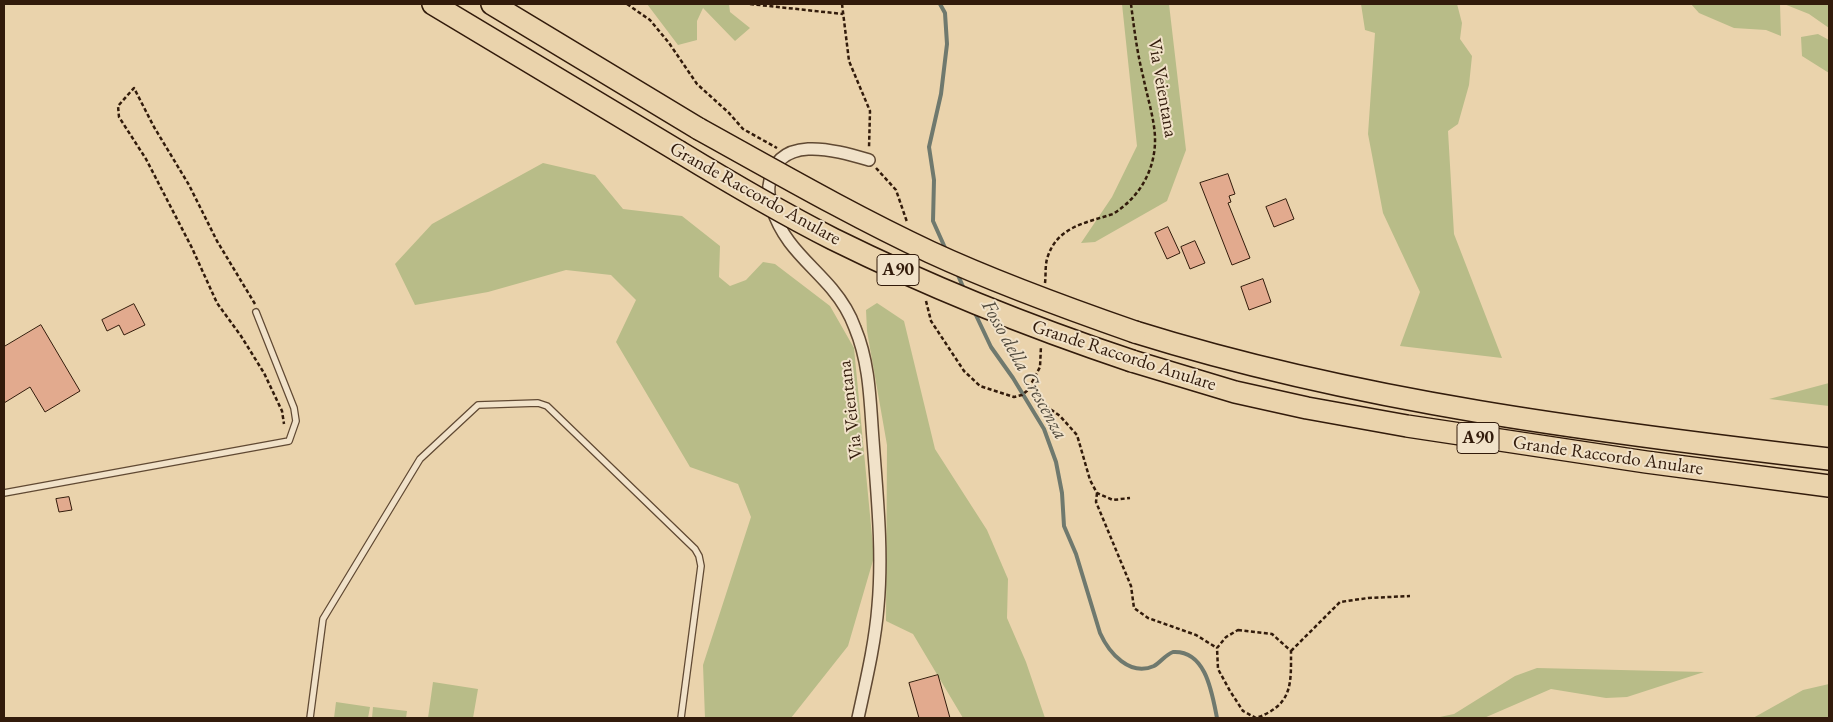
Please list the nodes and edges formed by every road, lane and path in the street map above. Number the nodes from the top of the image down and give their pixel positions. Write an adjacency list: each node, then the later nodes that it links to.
1 (433, 4): 17 (highway, Grande Raccordo Anulare / A90, bridge)
2 (492, 4): 16 (highway, Grande Raccordo Anulare / A90, bridge)
3 (627, 4): 8 (path)
4 (750, 4): 7 (path)
5 (842, 4): 7 (path)
6 (1131, 4): 10 (path, Via Veientana)
7 (843, 14): 9 (path)
8 (787, 154): 9 (street); 27 (street, Via Veientana)
9 (869, 160)
10 (1045, 287)
11 (256, 312): 15 (lane); 15 (path)
12 (1042, 341): 13 (path)
13 (1030, 386): 14 (path); 19 (path)
14 (1014, 397)
15 (276, 443): 18 (lane)
16 (1829, 459)
17 (1829, 486)
18 (4, 493)
19 (1097, 493): 20 (path); 22 (path)
20 (1130, 498)
21 (1410, 596): 23 (path)
22 (1217, 648): 23 (path); 24 (path)
23 (1291, 651): 24 (path)
24 (1267, 716)
25 (310, 718): 26 (lane)
26 (681, 718)
27 (858, 718)

